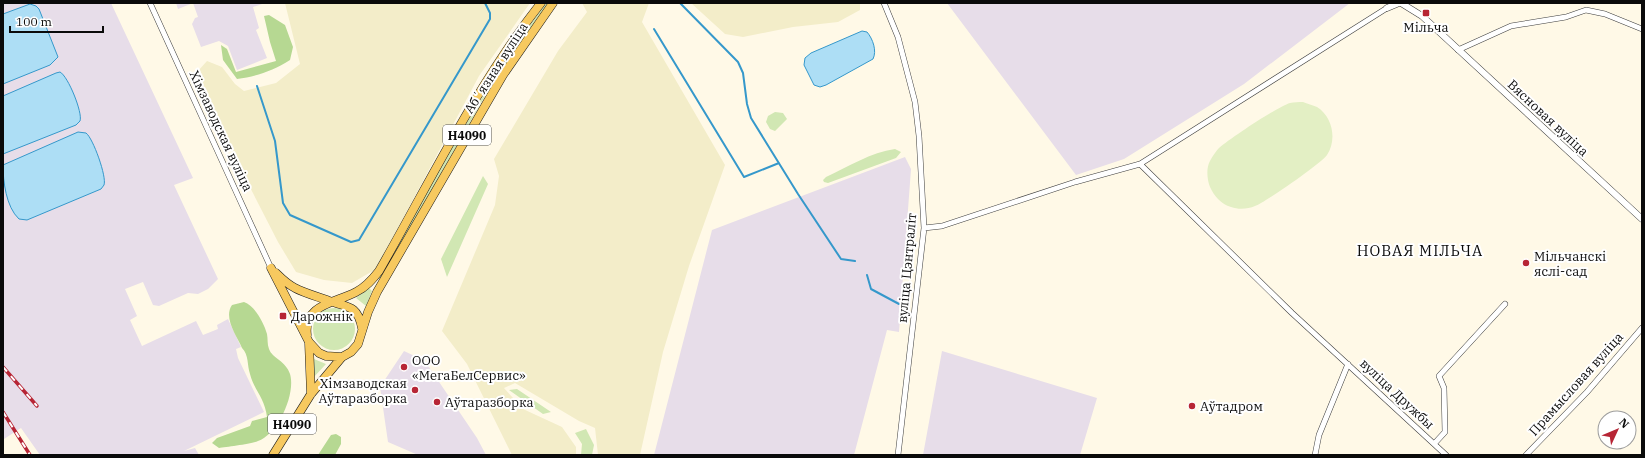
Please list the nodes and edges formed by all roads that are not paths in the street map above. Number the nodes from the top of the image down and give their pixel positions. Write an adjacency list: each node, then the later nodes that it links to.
1 (150, 3): 12 (street, Хімзаводская вуліца)
2 (541, 3): 13 (main road, Абʼязная вуліца / Н4090)
3 (553, 3): 16 (main road, Абʼязная вуліца / Н4090)
4 (884, 3): 11 (street, вуліца Цэнтраліт)
5 (1400, 3): 6 (street); 8 (street, Вясновая вуліца)
6 (1386, 8): 9 (street)
7 (1642, 29): 8 (street)
8 (1458, 50): 10 (street, Вясновая вуліца)
9 (1140, 164): 11 (street); 19 (street, вуліца Дружбы)
10 (1642, 219)
11 (924, 228): 23 (street, вуліца Цэнтраліт)
12 (271, 268): 13 (main road); 17 (main road)
13 (333, 302): 16 (main road); 17 (main road, Н4090)
14 (1505, 304): 21 (street)
15 (1642, 328): 26 (street, Прамысловая вуліца)
16 (362, 330): 18 (main road, Н4090)
17 (308, 340): 18 (main road); 20 (main road, Н4090)
18 (342, 356): 20 (main road, Н4090)
19 (1348, 364): 21 (street, вуліца Дружбы); 24 (street)
20 (311, 394): 22 (main road, Н4090)
21 (1434, 444): 25 (street, вуліца Дружбы)
22 (273, 455)
23 (898, 455)
24 (1315, 455)
25 (1446, 455)
26 (1526, 455)

